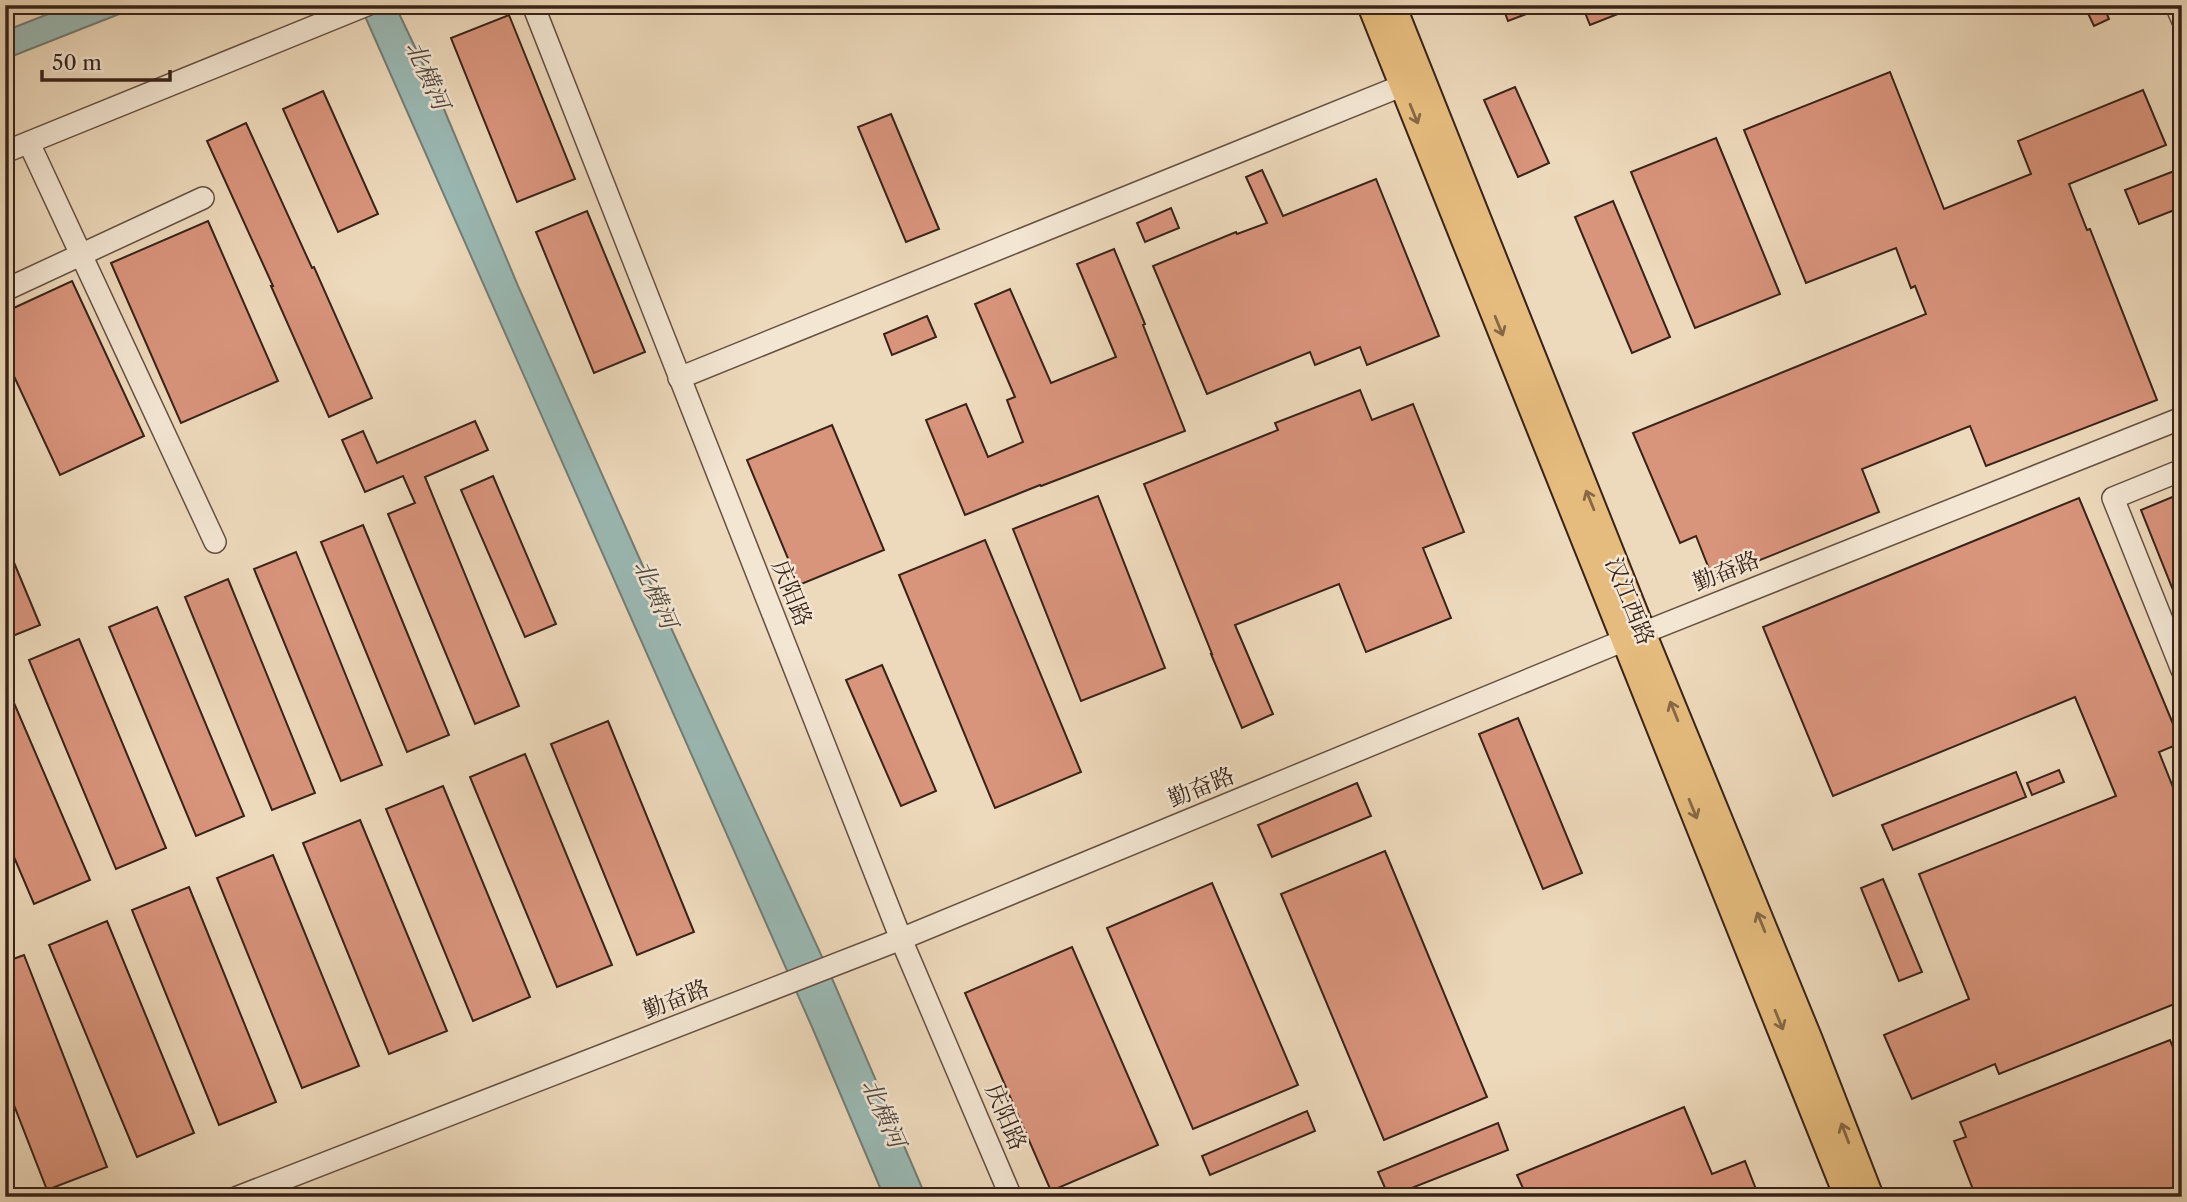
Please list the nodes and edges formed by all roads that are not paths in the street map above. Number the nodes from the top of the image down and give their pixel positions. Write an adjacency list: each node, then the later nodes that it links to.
1 (367, 5): 8 (street)
2 (533, 5): 13 (street, 庆阳路)
3 (1371, 5): 7 (main road, 汉江西路)
4 (1392, 5): 7 (main road, 汉江西路)
5 (2176, 5): 6 (street)
6 (2182, 19)
7 (1412, 82): 13 (street); 17 (main road, 汉江西路)
8 (29, 143): 9 (street); 11 (street)
9 (5, 152)
10 (203, 198): 11 (street)
11 (82, 254): 12 (street); 16 (street)
12 (5, 290)
13 (679, 378): 19 (street, 庆阳路)
14 (2182, 418): 17 (street, 勤奋路)
15 (2182, 470): 18 (street)
16 (215, 542)
17 (1634, 637): 19 (street, 勤奋路); 22 (main road, 汉江西路, one-way to 22); 23 (main road, 汉江西路, one-way to 17)
18 (2182, 670)
19 (901, 939): 20 (street, 勤奋路); 21 (street, 庆阳路)
20 (238, 1197)
21 (1011, 1197)
22 (1848, 1197)
23 (1870, 1197)

